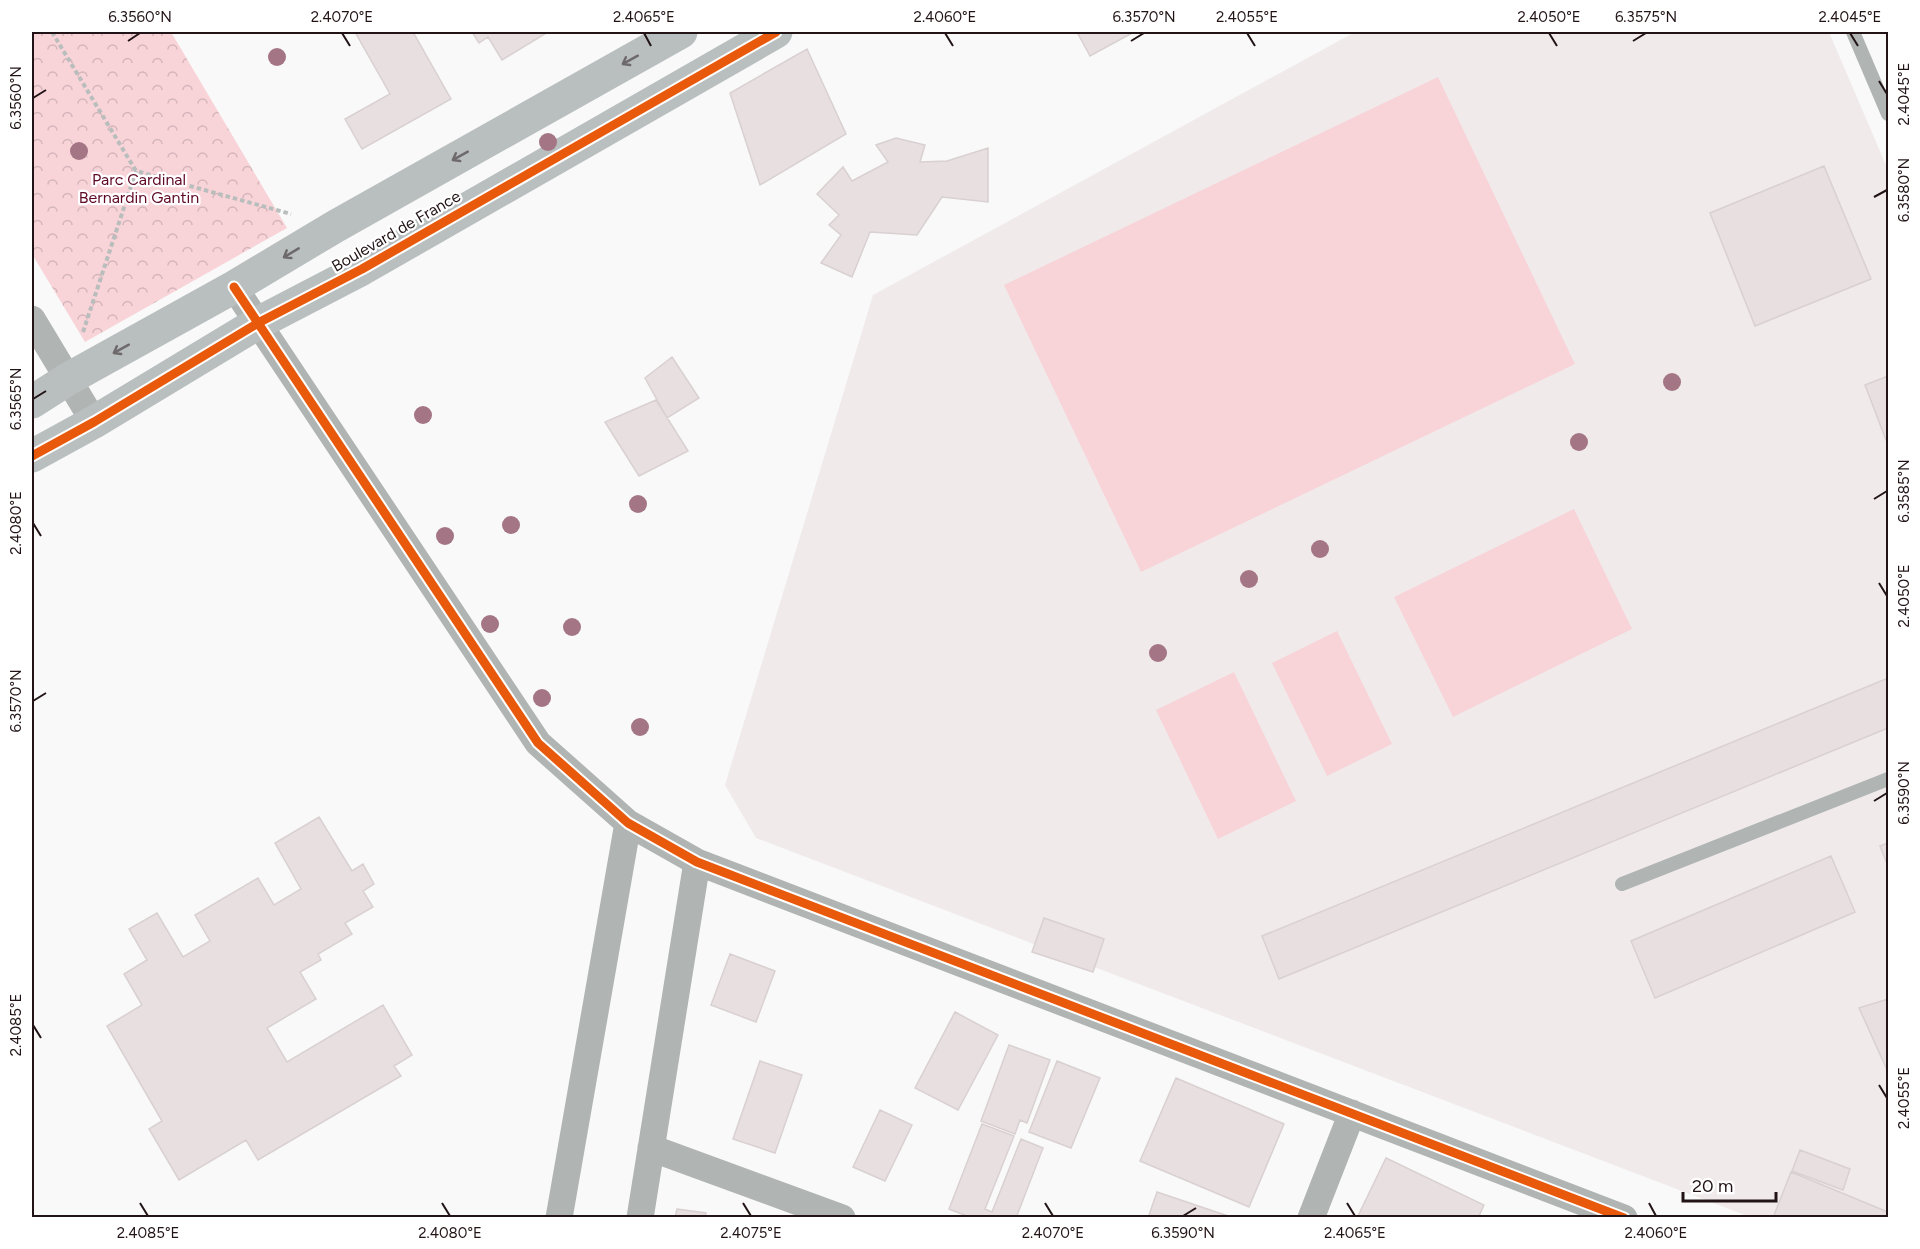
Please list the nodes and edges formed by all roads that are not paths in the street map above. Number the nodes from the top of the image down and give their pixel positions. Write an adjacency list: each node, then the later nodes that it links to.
1 (681, 32): 5 (street, Boulevard de France, one-way to 5)
2 (776, 32): 7 (street, Boulevard de France)
3 (1853, 32): 4 (lane)
4 (1888, 114)
5 (234, 286): 7 (street); 8 (street, Boulevard de France, one-way to 8)
6 (32, 319): 8 (street)
7 (258, 323): 10 (street, Boulevard de France); 13 (street)
8 (68, 379): 9 (street, Boulevard de France); 10 (street)
9 (32, 402)
10 (94, 422): 11 (street, Boulevard de France)
11 (32, 456)
12 (1888, 779): 15 (lane)
13 (628, 824): 14 (street); 18 (street)
14 (697, 862): 16 (street); 17 (street)
15 (1622, 884)
16 (1352, 1113): 21 (street); 22 (street)
17 (651, 1148): 19 (street); 20 (street)
18 (559, 1218)
19 (640, 1218)
20 (842, 1218)
21 (1311, 1218)
22 (1624, 1218)

